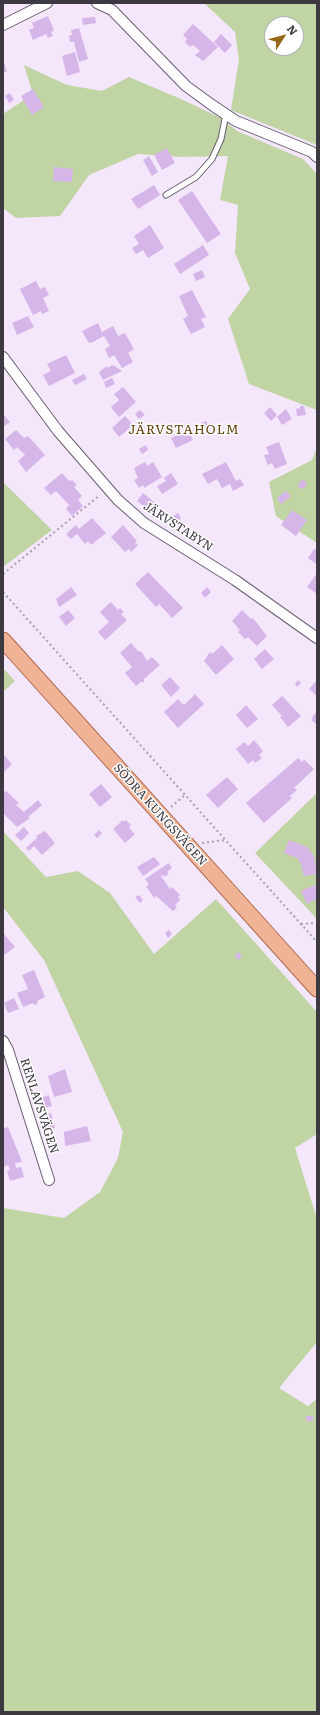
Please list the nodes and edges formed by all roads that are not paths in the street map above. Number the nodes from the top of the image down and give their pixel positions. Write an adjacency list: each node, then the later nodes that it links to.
1 (47, 3): 3 (street)
2 (97, 3): 4 (street)
3 (3, 25)
4 (226, 114): 5 (street); 6 (lane)
5 (317, 157)
6 (166, 195)
7 (3, 357): 8 (street, JÄRVSTABYN)
8 (317, 638)
9 (3, 640): 10 (main road, SÖDRA KUNGSVÄGEN)
10 (317, 990)
11 (3, 1041): 12 (street, RENLAVSVÄGEN)
12 (49, 1180)

